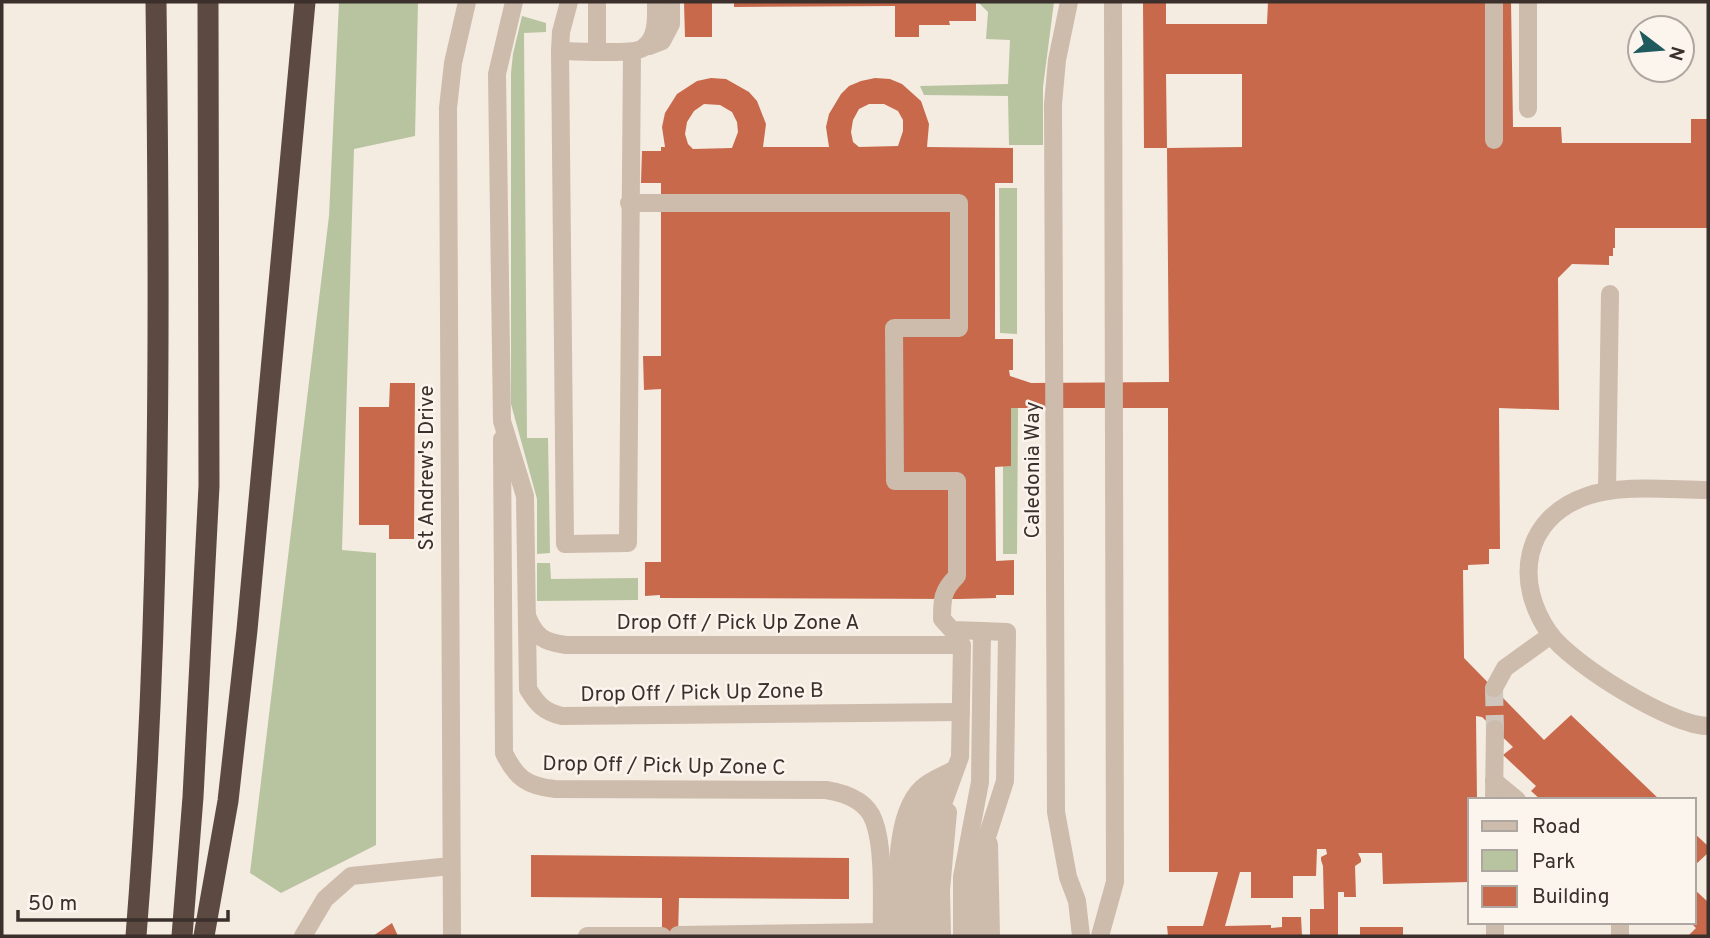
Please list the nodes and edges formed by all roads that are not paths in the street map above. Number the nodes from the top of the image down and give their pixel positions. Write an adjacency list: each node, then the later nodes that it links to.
1 (143, 2): 22 (highway)
2 (156, 2): 22 (highway)
3 (208, 2): 42 (highway)
4 (305, 2): 43 (highway)
5 (467, 2): 38 (street, St Andrew's Drive)
6 (514, 2): 24 (street, Drop Off / Pick Up Zone C)
7 (569, 2): 17 (street)
8 (597, 2): 18 (street)
9 (645, 2): 16 (street)
10 (656, 2): 16 (street)
11 (671, 2): 16 (street)
12 (1069, 2): 54 (street, Caledonia Way)
13 (1113, 2): 55 (street)
14 (1494, 2): 20 (street)
15 (1528, 2): 19 (street)
16 (637, 50): 18 (street); 21 (street)
17 (560, 51): 18 (street); 21 (street)
18 (597, 52)
19 (1528, 109)
20 (1494, 140)
21 (629, 203): 28 (street)
22 (159, 219): 41 (highway)
23 (1610, 294): 25 (street)
24 (502, 421): 27 (street, Drop Off / Pick Up Zone B); 40 (street, Drop Off / Pick Up Zone C)
25 (1607, 490): 26 (street); 29 (street)
26 (1708, 490)
27 (527, 616): 31 (street, Drop Off / Pick Up Zone A); 31 (street, Drop Off / Pick Up Zone B)
28 (982, 631): 37 (street); 51 (street)
29 (1551, 635): 30 (street); 32 (street)
30 (1494, 688)
31 (961, 712): 34 (street)
32 (1708, 726)
33 (1494, 729): 35 (street)
34 (953, 775): 40 (street); 48 (street); 49 (street); 50 (street)
35 (1494, 791): 36 (street)
36 (1512, 798)
37 (988, 830): 52 (street); 53 (street)
38 (451, 866): 44 (street); 45 (street, St Andrew's Drive)
39 (678, 935): 40 (street)
40 (888, 935)
41 (136, 936)
42 (182, 936)
43 (204, 936)
44 (303, 936)
45 (452, 936)
46 (587, 936): 47 (street)
47 (662, 936)
48 (915, 936)
49 (929, 936)
50 (942, 936)
51 (962, 936)
52 (976, 936)
53 (991, 936)
54 (1081, 936)
55 (1100, 936)

